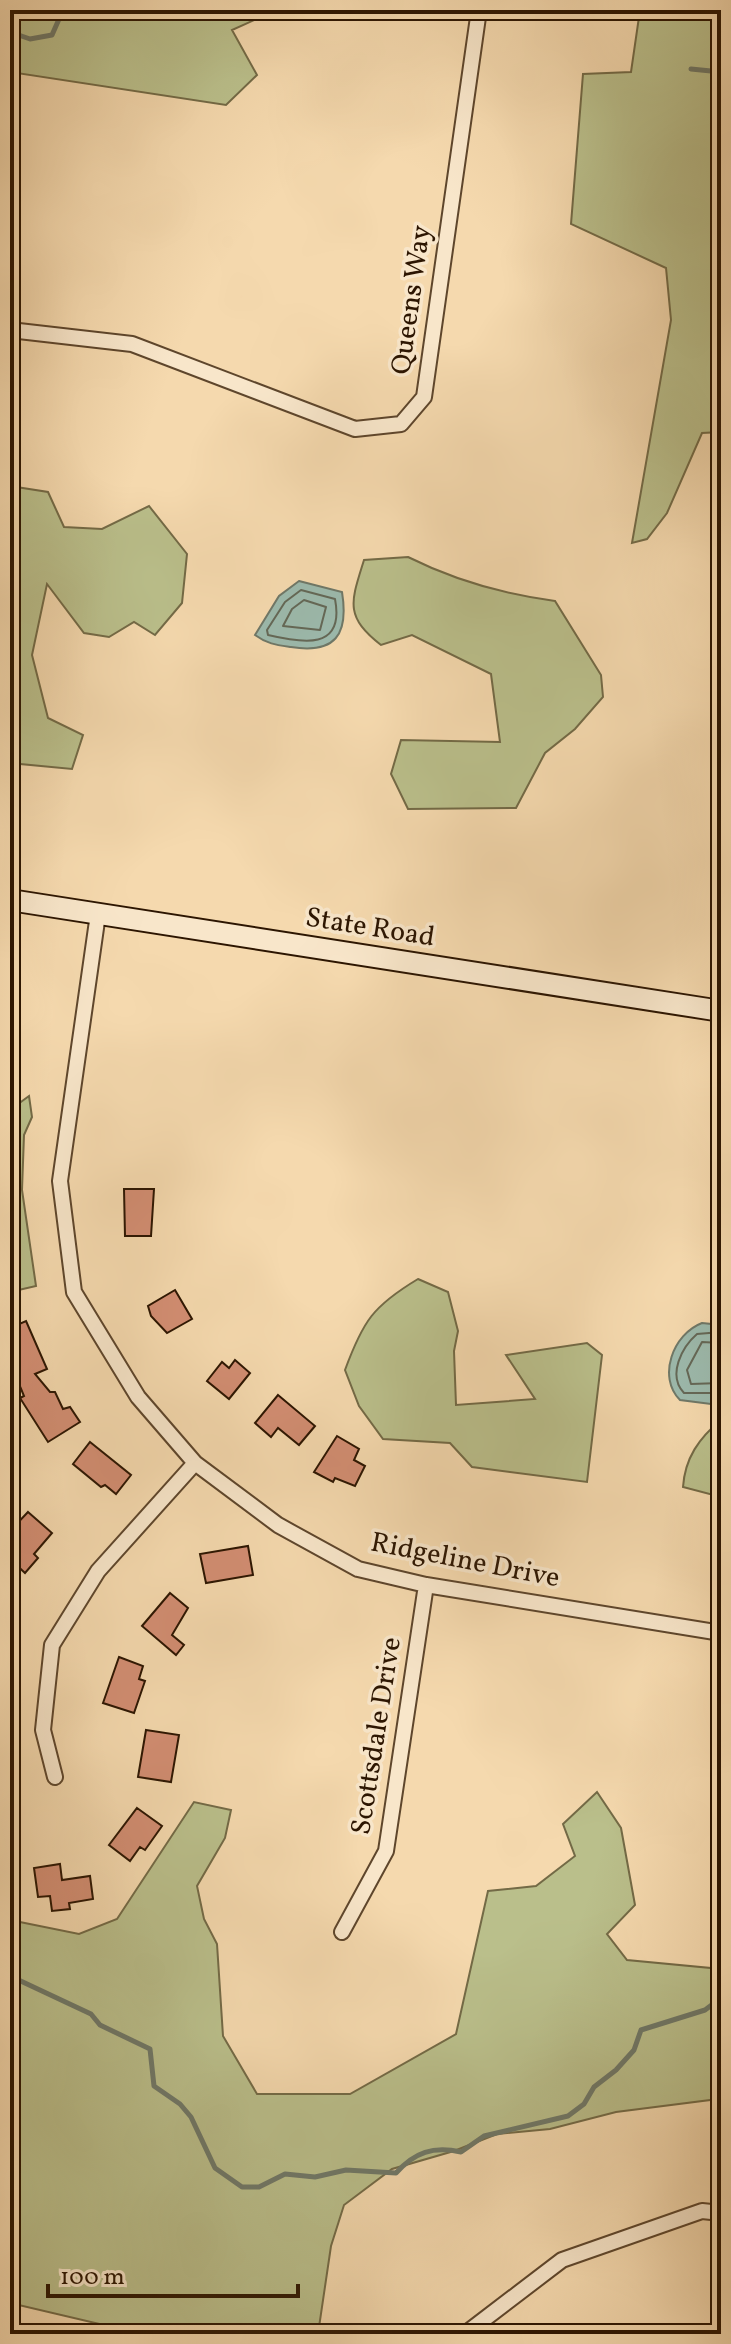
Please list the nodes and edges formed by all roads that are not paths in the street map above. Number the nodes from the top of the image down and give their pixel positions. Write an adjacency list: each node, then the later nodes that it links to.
1 (479, 10): 2 (street, Queens Way)
2 (10, 330)
3 (10, 900): 4 (main road, State Road)
4 (98, 914): 6 (main road, State Road); 7 (street, Ridgeline Drive)
5 (721, 982): 6 (lane)
6 (716, 1010)
7 (195, 1463): 8 (street, Ridgeline Drive); 10 (street)
8 (426, 1585): 9 (street, Ridgeline Drive); 11 (street, Scottsdale Drive)
9 (721, 1633)
10 (55, 1777)
11 (342, 1932)
12 (721, 2213): 13 (street)
13 (465, 2334)

